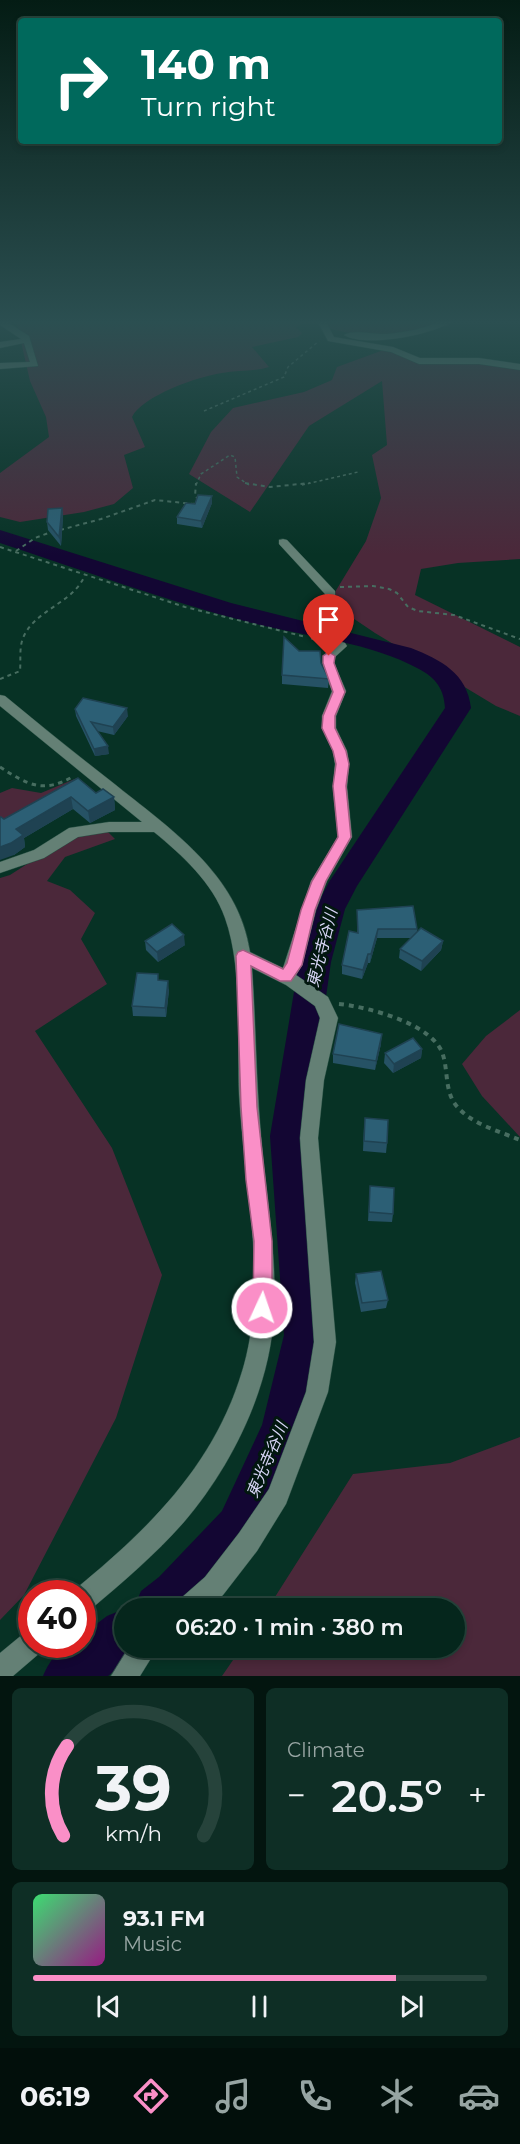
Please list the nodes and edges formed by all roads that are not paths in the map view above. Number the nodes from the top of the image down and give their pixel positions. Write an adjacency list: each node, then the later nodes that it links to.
1 (283, 542): 6 (street)
2 (0, 699): 3 (street)
3 (157, 827): 4 (street); 5 (street)
4 (0, 868)
5 (243, 956): 6 (street); 7 (street)
6 (289, 978): 8 (street)
7 (96, 1587)
8 (200, 1598)
9 (18, 1655): 11 (street)
10 (137, 1658): 12 (street)
11 (0, 1670)
12 (124, 1676)

